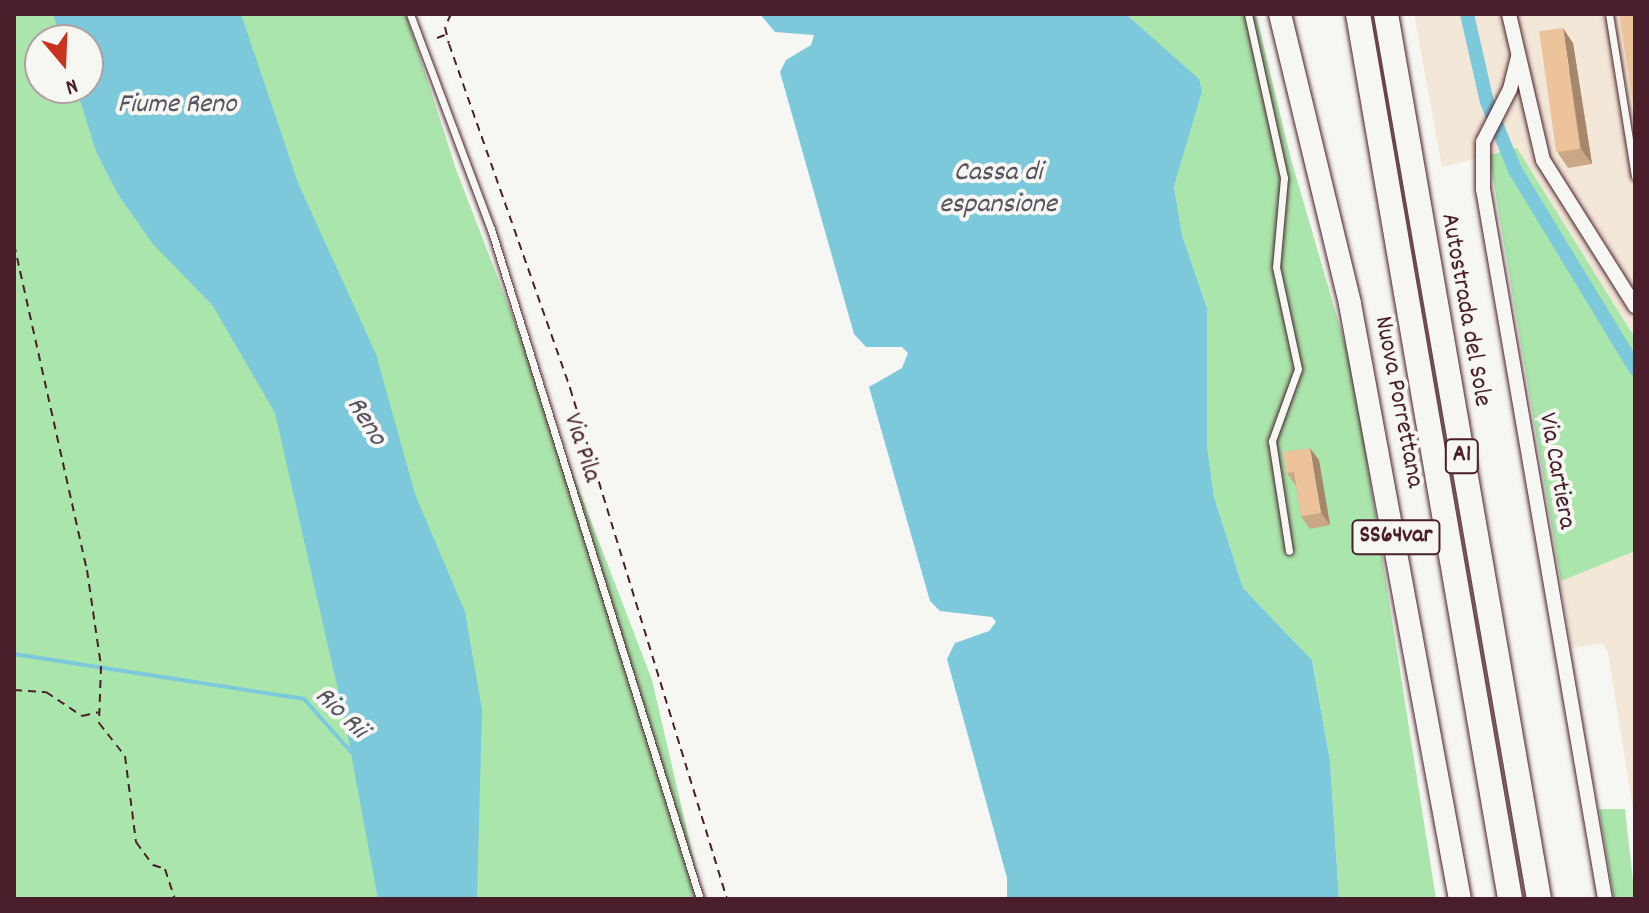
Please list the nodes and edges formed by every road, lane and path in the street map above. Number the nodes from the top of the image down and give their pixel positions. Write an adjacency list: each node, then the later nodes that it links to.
1 (410, 14): 21 (lane, Via Pila)
2 (451, 14): 10 (path)
3 (1248, 14): 17 (lane)
4 (1280, 14): 14 (highway, Nuova Porrettana / SS64var)
5 (1294, 14): 14 (highway)
6 (1358, 14): 24 (highway, A1)
7 (1386, 14): 25 (highway, Autostrada del Sole / A1)
8 (1509, 14): 12 (street)
9 (1609, 14): 13 (lane)
10 (447, 34): 11 (path); 22 (path)
11 (437, 38)
12 (1518, 57): 16 (street); 26 (street, Via Cartiera)
13 (1635, 176)
14 (1323, 178): 23 (highway, Nuova Porrettana / SS64var)
15 (14, 244): 19 (path)
16 (1635, 306)
17 (1289, 551)
18 (14, 690): 19 (path)
19 (100, 711): 20 (path)
20 (175, 899)
21 (700, 899)
22 (727, 899)
23 (1460, 899)
24 (1510, 899)
25 (1539, 899)
26 (1605, 899)

